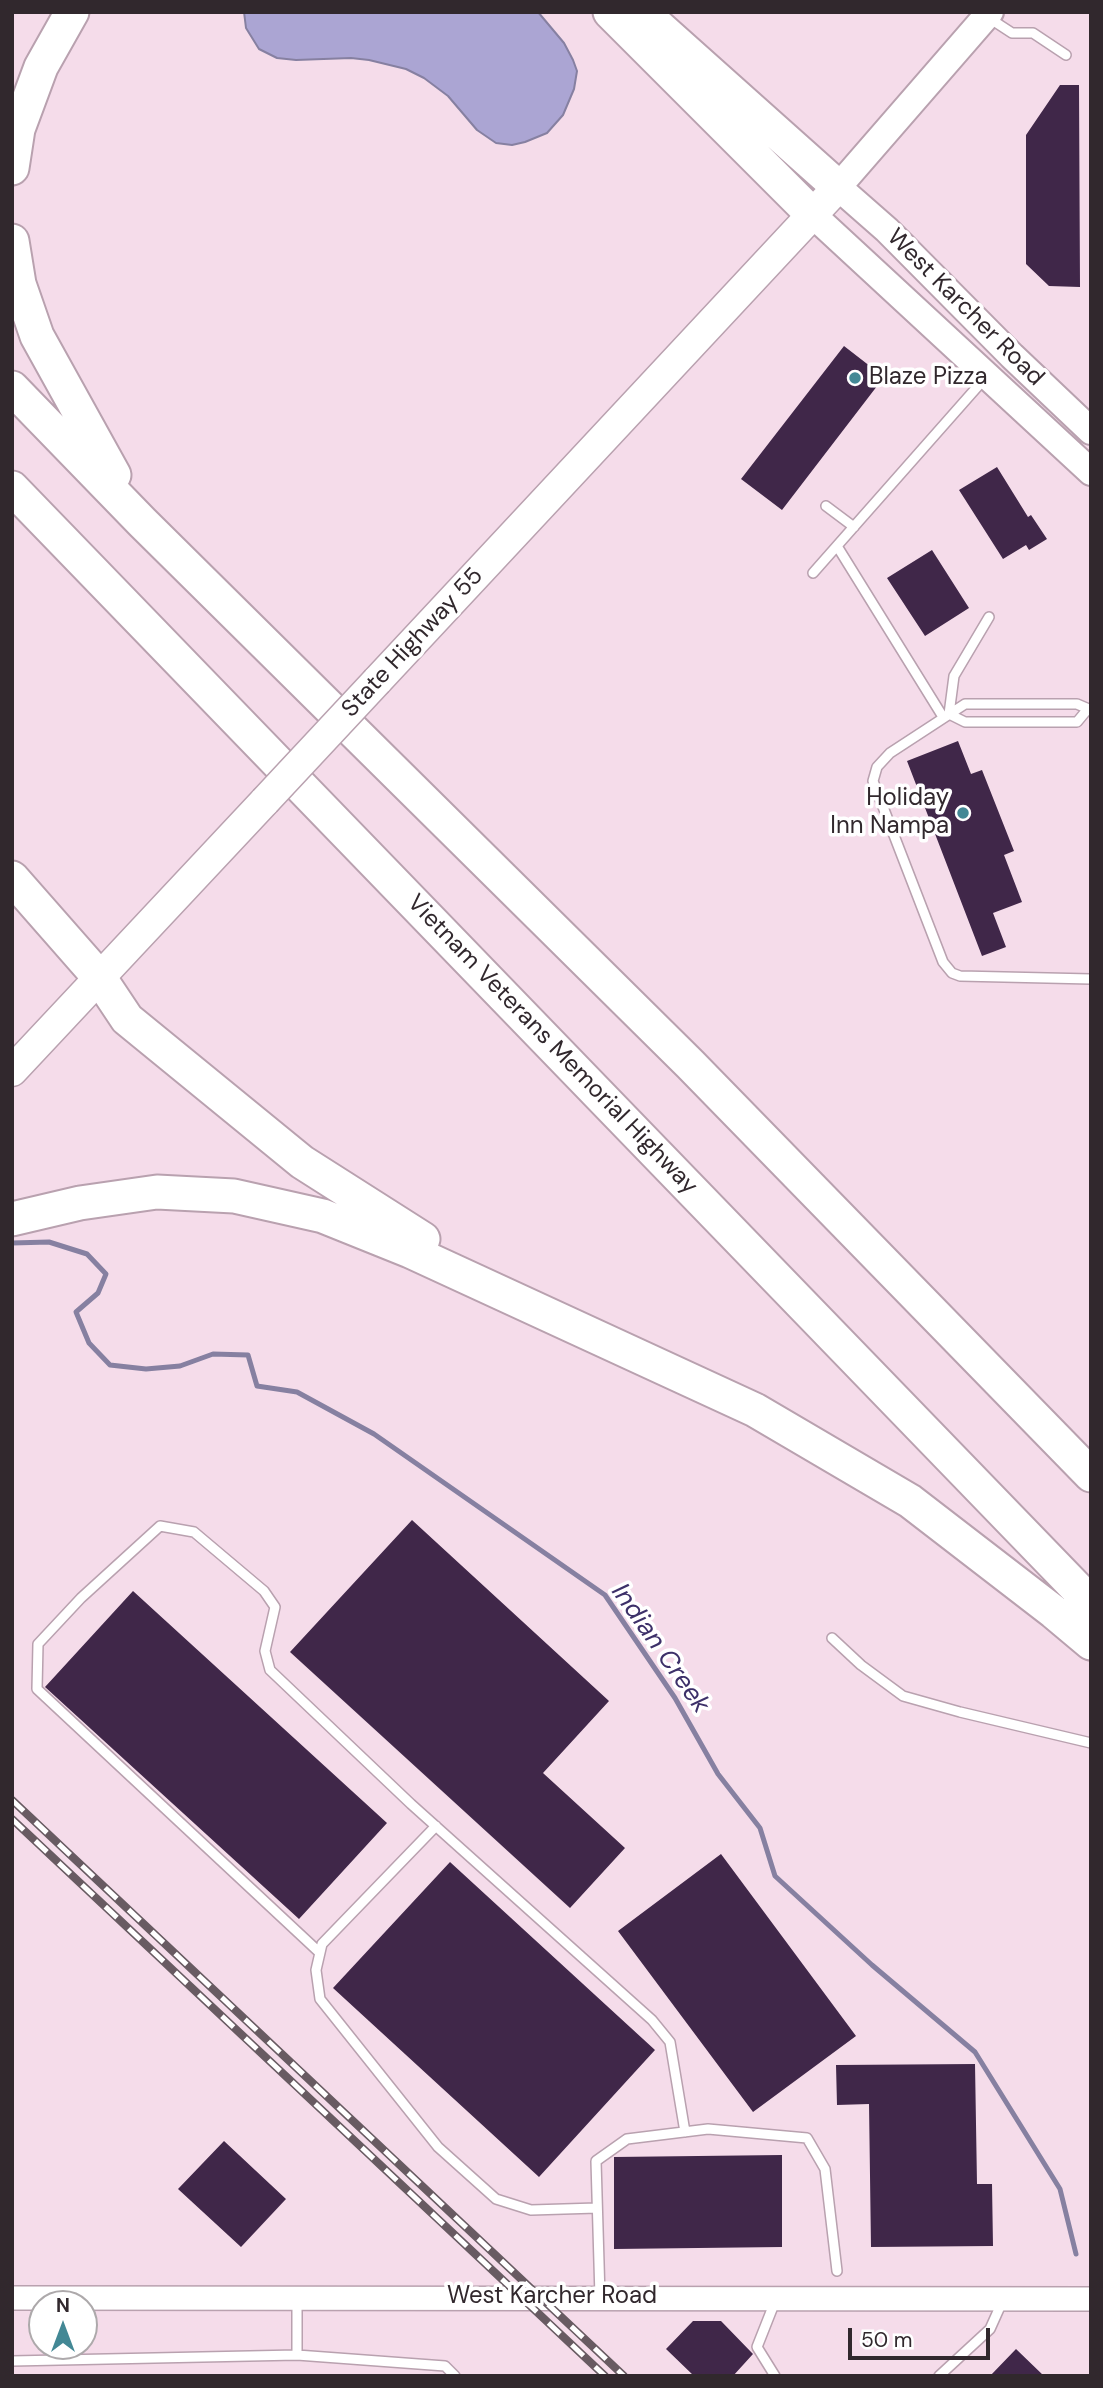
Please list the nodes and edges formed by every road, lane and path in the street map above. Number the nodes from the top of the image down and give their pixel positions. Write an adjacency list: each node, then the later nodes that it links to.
1 (72, 12): 6 (highway)
2 (610, 12): 8 (highway)
3 (642, 12): 7 (highway)
4 (989, 15): 5 (lane); 7 (main road)
5 (1066, 55)
6 (12, 167)
7 (838, 187): 8 (highway, State Highway 55); 12 (main road, West Karcher Road)
8 (813, 215): 10 (main road, West Karcher Road); 24 (highway, State Highway 55, bridge)
9 (12, 242): 16 (highway)
10 (987, 376): 13 (main road, West Karcher Road); 17 (lane)
11 (12, 388): 16 (highway)
12 (1091, 431)
13 (1091, 472)
14 (12, 488): 30 (highway, Vietnam Veterans Memorial Highway)
15 (826, 506): 17 (lane)
16 (142, 523): 29 (highway)
17 (853, 527): 18 (lane)
18 (837, 546): 19 (lane); 22 (lane)
19 (813, 573)
20 (989, 617): 22 (lane)
21 (1089, 710): 22 (lane); 22 (lane)
22 (946, 715): 25 (lane)
23 (12, 878): 24 (highway)
24 (99, 977): 26 (highway, State Highway 55); 28 (highway)
25 (1091, 979)
26 (12, 1071)
27 (12, 1219): 28 (highway)
28 (755, 1410): 32 (highway)
29 (1091, 1475)
30 (1091, 1603)
31 (832, 1638): 33 (lane)
32 (1091, 1643)
33 (1091, 1743)
34 (436, 1826): 35 (lane); 35 (lane); 36 (lane)
35 (320, 1953): 37 (lane)
36 (685, 2132): 37 (lane); 38 (lane)
37 (597, 2208): 39 (lane)
38 (837, 2272)
39 (600, 2297): 40 (street, West Karcher Road); 42 (street, West Karcher Road)
40 (776, 2297): 43 (street, West Karcher Road); 48 (lane)
41 (12, 2298): 42 (street, West Karcher Road)
42 (297, 2298): 45 (lane)
43 (1003, 2298): 44 (street, West Karcher Road); 49 (lane)
44 (1091, 2299)
45 (297, 2356): 46 (lane); 47 (lane)
46 (12, 2361)
47 (455, 2376)
48 (775, 2376)
49 (939, 2376)

